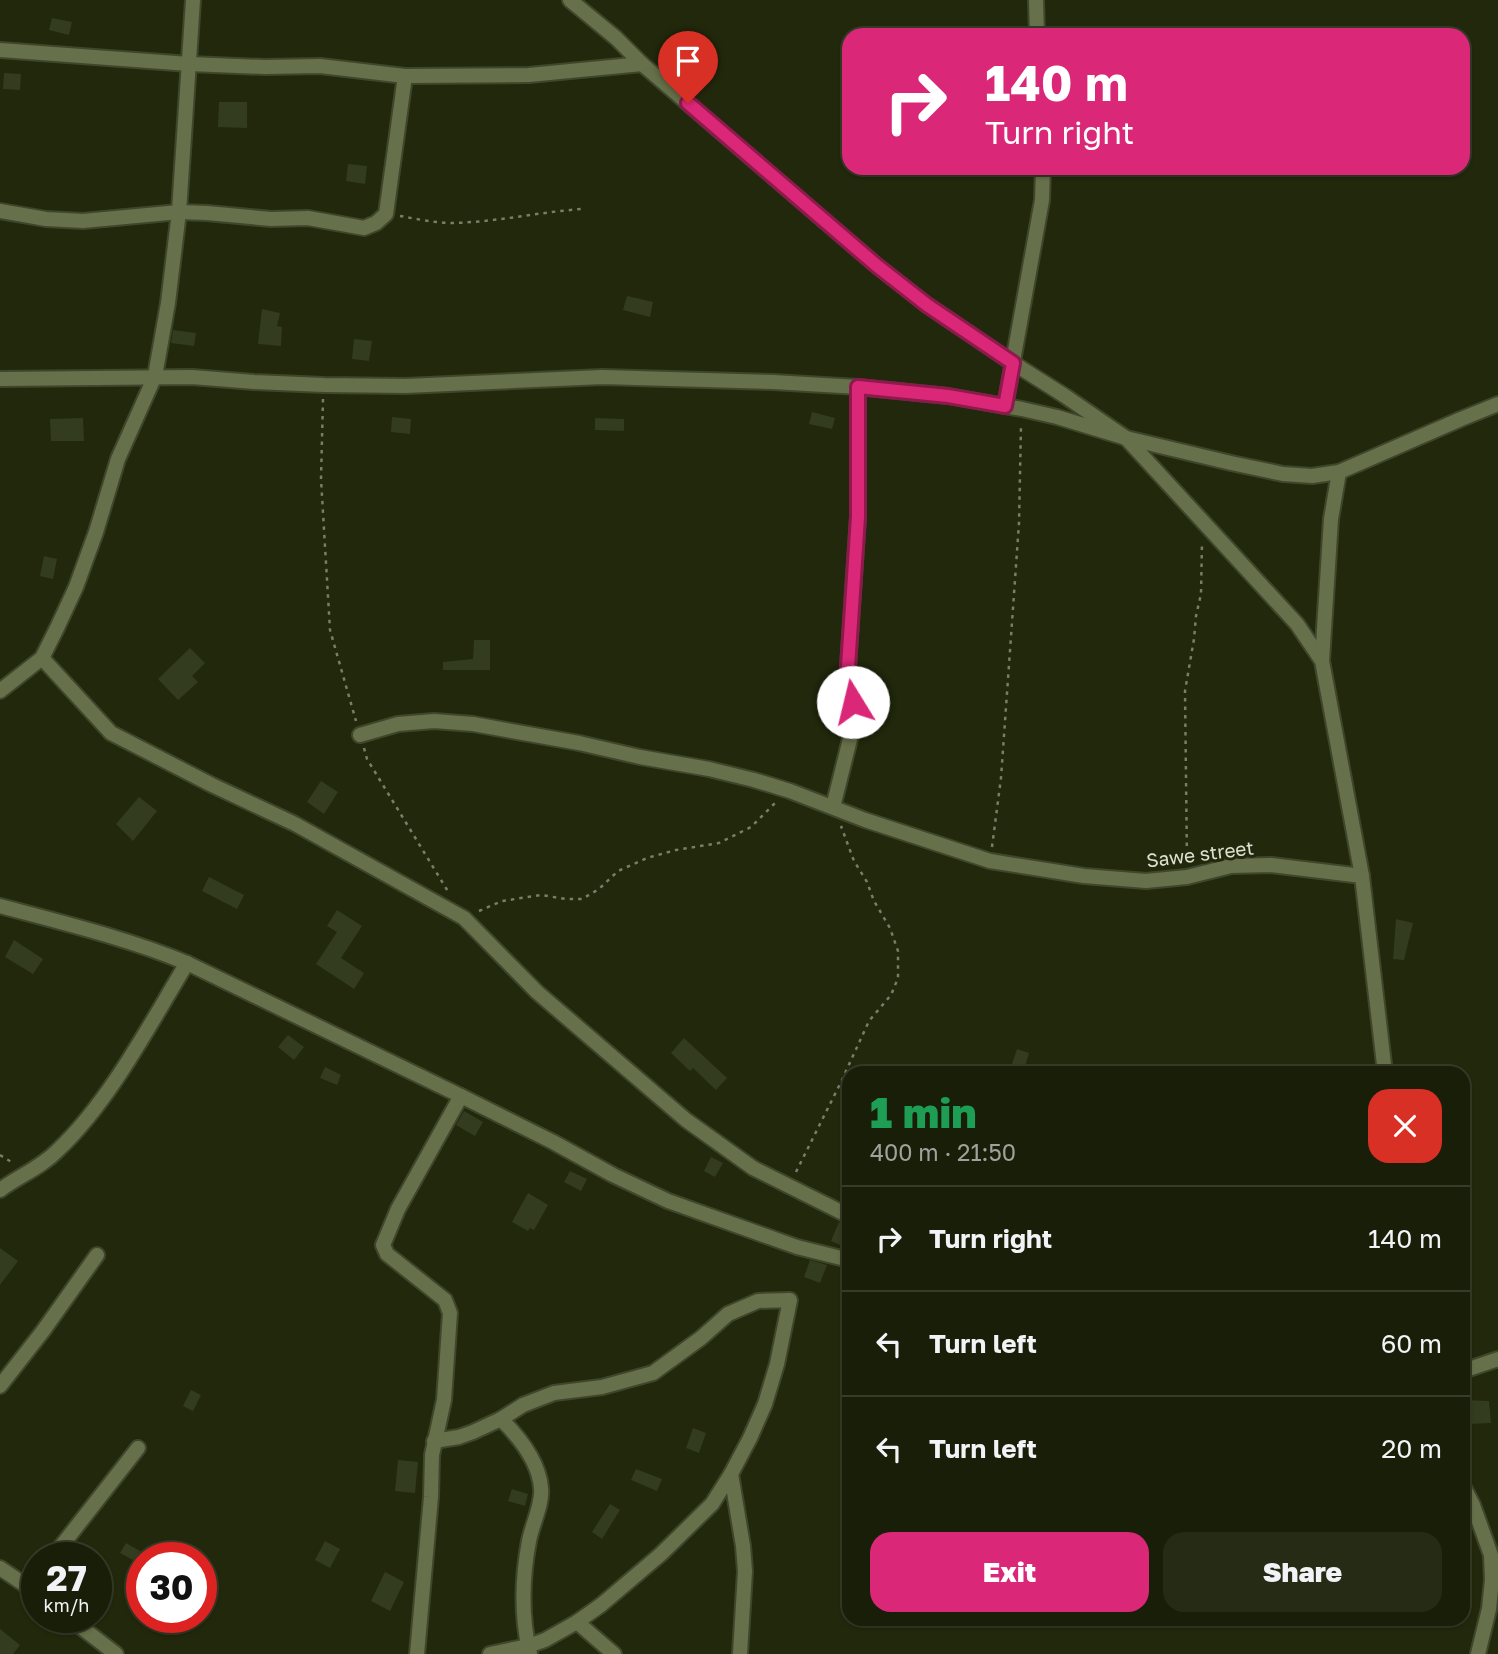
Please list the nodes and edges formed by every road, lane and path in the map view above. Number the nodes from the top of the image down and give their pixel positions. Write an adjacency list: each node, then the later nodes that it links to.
1 (193, 0): 6 (street)
2 (570, 0): 7 (street)
3 (1036, 0): 4 (street)
4 (1037, 28)
5 (0, 50): 6 (street)
6 (189, 64): 8 (street); 12 (street)
7 (642, 64): 8 (street); 14 (street)
8 (405, 76): 13 (street)
9 (1043, 175): 14 (street)
10 (582, 209): 13 (path)
11 (0, 211): 12 (street)
12 (179, 212): 13 (street); 15 (street)
13 (386, 214)
14 (1013, 363): 20 (street); 22 (street)
15 (155, 376): 16 (street); 17 (street); 25 (street)
16 (0, 379)
17 (324, 385): 18 (street); 28 (path)
18 (858, 387): 20 (street); 30 (street)
19 (1498, 404): 23 (street)
20 (1005, 406): 21 (street)
21 (1022, 409): 22 (street); 31 (path)
22 (1126, 438): 23 (street); 24 (street)
23 (1339, 472): 26 (street)
24 (1202, 520): 26 (street); 33 (path)
25 (42, 657): 27 (street); 36 (street)
26 (1322, 662): 32 (street)
27 (0, 691)
28 (360, 735): 29 (street, Sawe street); 34 (path)
29 (790, 791): 30 (street, Sawe street); 36 (path)
30 (833, 807): 31 (street, Sawe street); 38 (path)
31 (990, 861): 33 (street, Sawe street)
32 (1362, 876): 33 (street, Sawe street); 39 (street)
33 (1187, 877)
34 (450, 895)
35 (0, 906): 37 (street)
36 (464, 918): 42 (street)
37 (187, 963): 41 (street); 43 (street)
38 (848, 1066)
39 (1384, 1066)
40 (842, 1080): 42 (path)
41 (461, 1096): 46 (street); 51 (street)
42 (789, 1185): 44 (street)
43 (0, 1189)
44 (842, 1212)
45 (97, 1255): 49 (street)
46 (842, 1258)
47 (1498, 1359): 48 (street)
48 (1470, 1369)
49 (0, 1386)
50 (501, 1419): 51 (street); 53 (street); 61 (street)
51 (434, 1441): 63 (street)
52 (138, 1448): 55 (street)
53 (731, 1474): 59 (street); 66 (street)
54 (1470, 1499): 58 (street)
55 (65, 1542)
56 (0, 1568): 57 (street)
57 (21, 1579)
58 (1494, 1603): 67 (street)
59 (577, 1622): 61 (street); 65 (street)
60 (89, 1633): 62 (street)
61 (529, 1650): 64 (street)
62 (116, 1654)
63 (417, 1654)
64 (490, 1654)
65 (614, 1654)
66 (740, 1654)
67 (1478, 1654)

